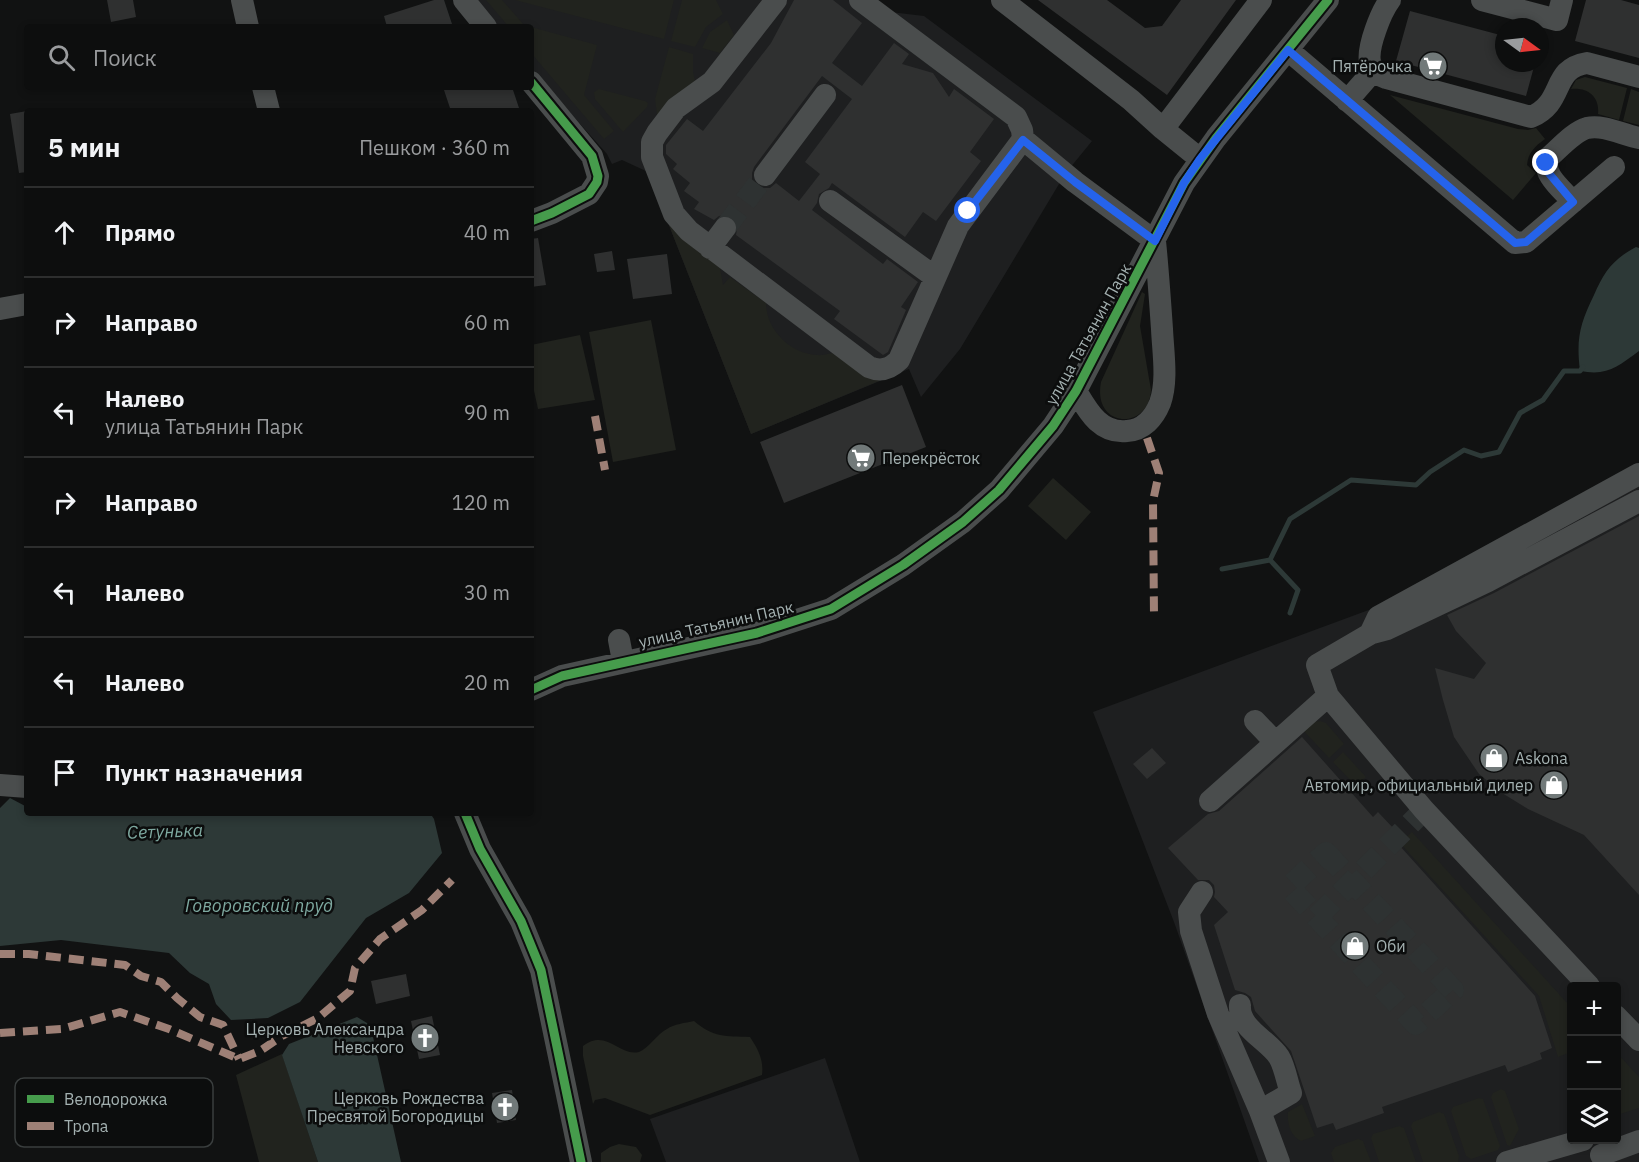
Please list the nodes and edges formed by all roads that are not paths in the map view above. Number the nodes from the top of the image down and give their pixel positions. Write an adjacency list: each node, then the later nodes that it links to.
1 (242, 0): 12 (street)
2 (464, 0): 13 (street)
3 (760, 0): 14 (street)
4 (776, 0): 14 (street)
5 (860, 0): 25 (street)
6 (1002, 0): 23 (street)
7 (1261, 0): 23 (street)
8 (1328, 0): 15 (street, улица Татьянин Парк)
9 (1390, 0): 16 (street)
10 (1482, 0): 11 (street)
11 (1562, 0)
12 (247, 24)
13 (484, 24)
14 (756, 26): 34 (street)
15 (1288, 50): 21 (street); 26 (street, улица Татьянин Парк)
16 (1374, 70): 17 (street); 21 (street)
17 (1639, 77)
18 (534, 86): 31 (street)
19 (264, 90): 22 (street)
20 (825, 95): 28 (street)
21 (1347, 101): 30 (street)
22 (268, 108)
23 (1163, 129): 26 (street)
24 (1639, 138): 30 (street)
25 (1023, 140): 33 (street); 35 (street)
26 (1200, 159): 33 (street, улица Татьянин Парк)
27 (1614, 167): 30 (street)
28 (765, 175)
29 (830, 201): 35 (street)
30 (1573, 202)
31 (534, 220)
32 (725, 228): 34 (street)
33 (1155, 241): 38 (street, улица Татьянин Парк); 38 (street)
34 (710, 248): 35 (street)
35 (935, 277)
36 (24, 305): 37 (street)
37 (0, 309)
38 (1076, 391): 42 (street, улица Татьянин Парк)
39 (1639, 474): 41 (street)
40 (1639, 501): 41 (street)
41 (1370, 634): 43 (street)
42 (534, 689)
43 (1328, 696): 45 (street); 51 (street)
44 (1255, 722): 45 (street)
45 (1275, 742): 48 (street)
46 (0, 785): 47 (street)
47 (24, 787)
48 (1210, 801)
49 (466, 816): 59 (street)
50 (1202, 892): 55 (street)
51 (1584, 982)
52 (1240, 1005): 55 (street)
53 (1621, 1020): 54 (street)
54 (1639, 1040)
55 (1260, 1111): 60 (street)
56 (1639, 1141): 58 (street)
57 (1569, 1144): 61 (street)
58 (1601, 1155)
59 (581, 1162)
60 (1279, 1162)
61 (1507, 1162)

